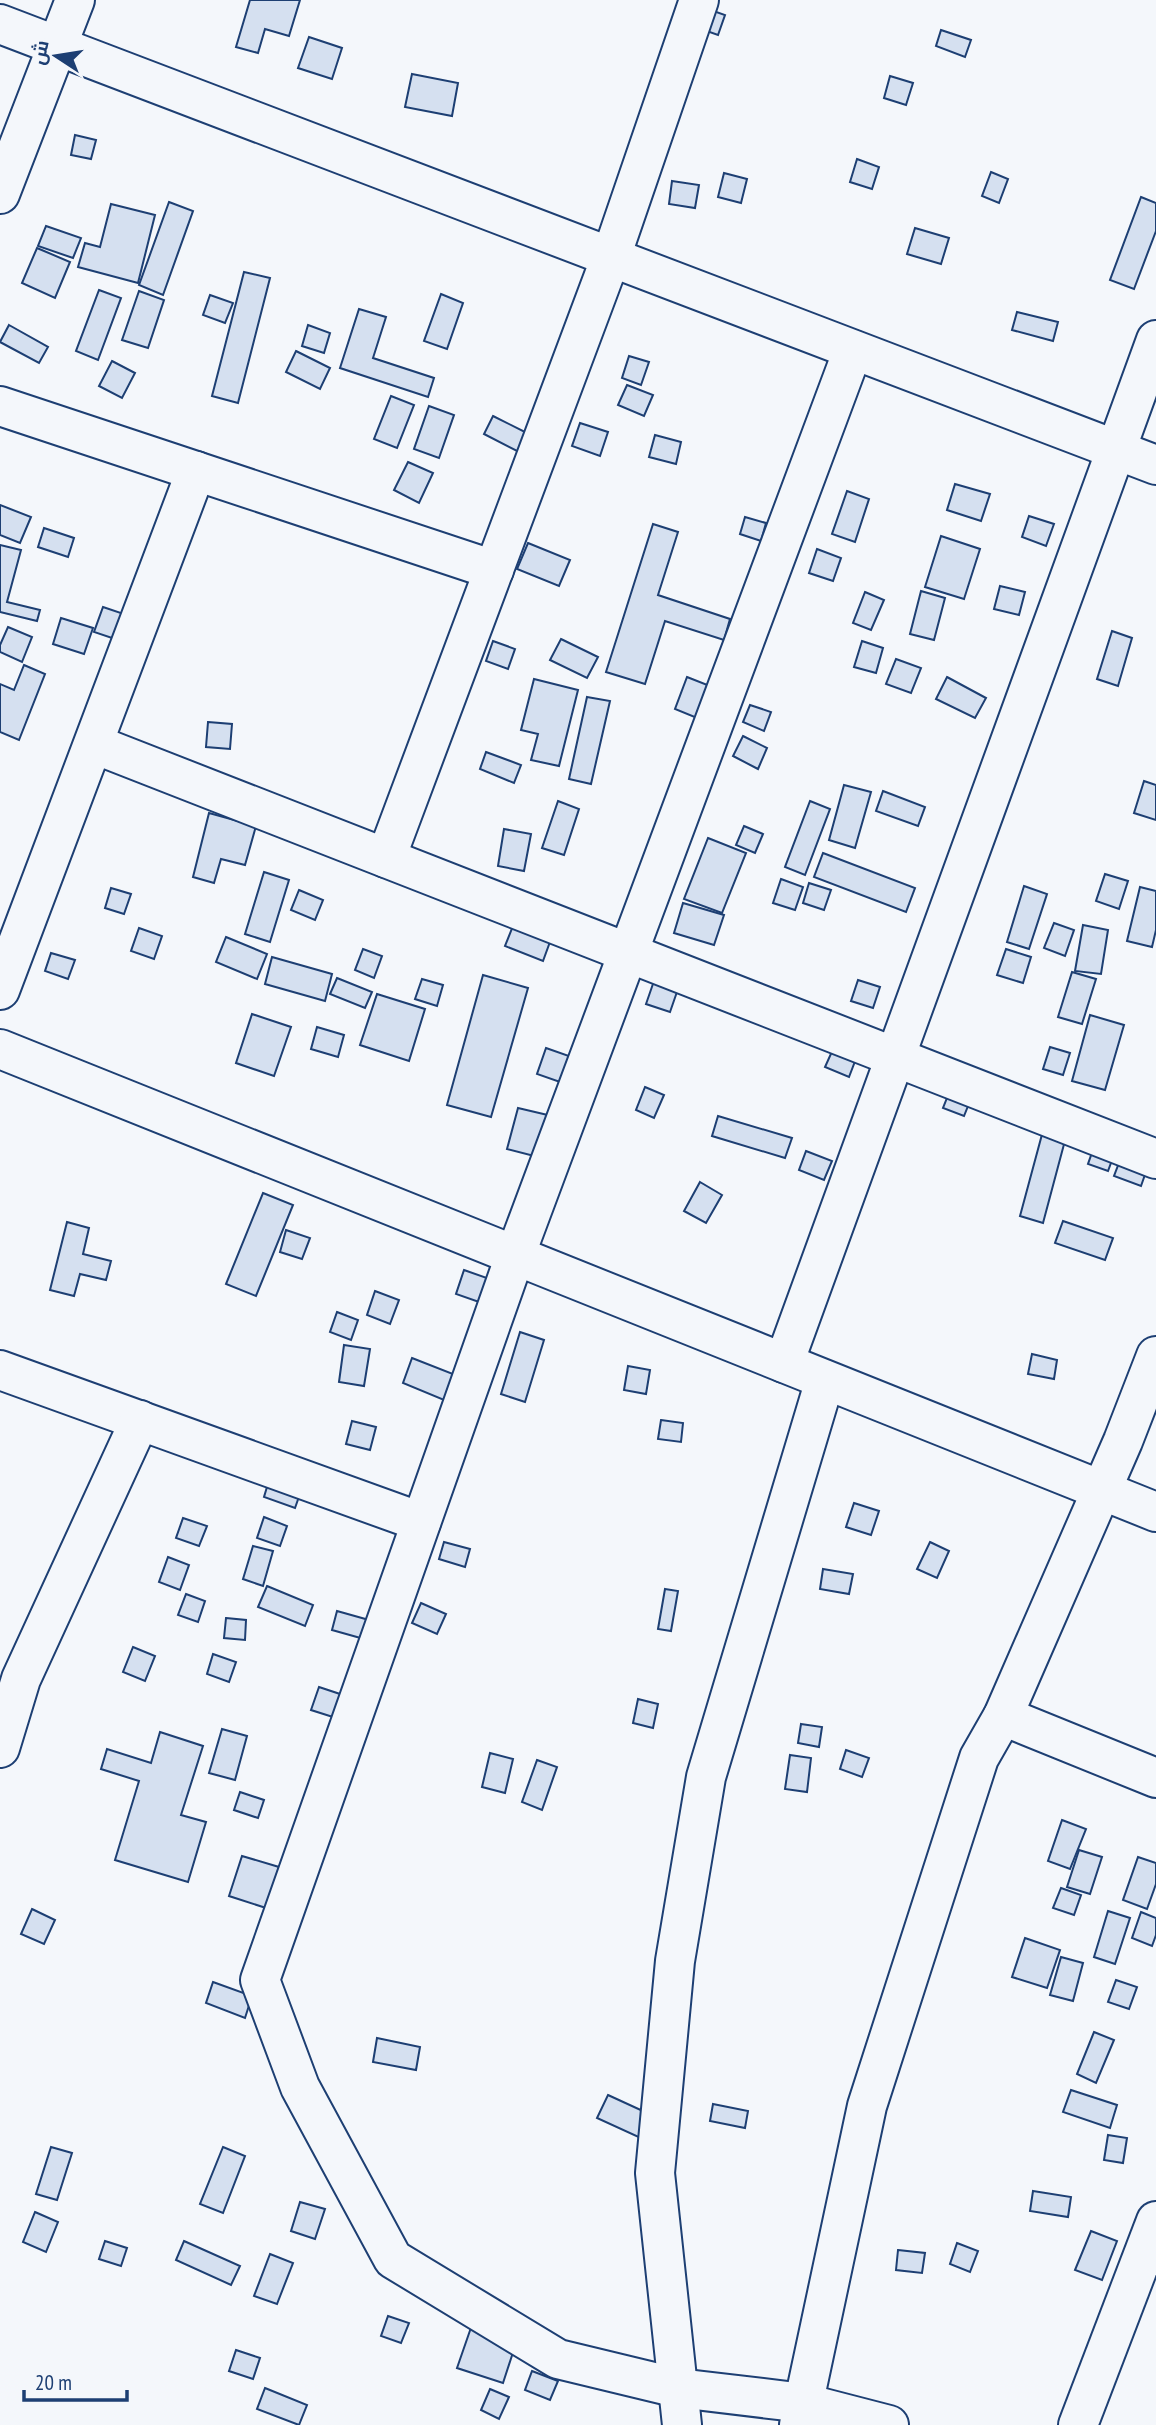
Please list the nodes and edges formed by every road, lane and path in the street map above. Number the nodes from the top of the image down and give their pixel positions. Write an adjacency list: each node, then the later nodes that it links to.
1 (75, 0): 4 (street)
2 (699, 0): 6 (street)
3 (0, 24): 4 (street)
4 (57, 46): 5 (street); 6 (street)
5 (0, 194)
6 (611, 257): 8 (street); 13 (street)
7 (1156, 340): 10 (street)
8 (853, 350): 10 (street); 16 (street)
9 (0, 406): 12 (street)
10 (1115, 450): 11 (street); 19 (street)
11 (1156, 465)
12 (196, 471): 13 (street); 14 (street)
13 (494, 570): 15 (street)
14 (93, 744): 15 (street); 17 (street)
15 (386, 858): 16 (street)
16 (628, 953): 19 (street); 21 (street)
17 (0, 990)
18 (0, 1049): 21 (street)
19 (895, 1057): 20 (street); 23 (street)
20 (1156, 1159)
21 (515, 1256): 23 (street); 29 (street)
22 (1156, 1356): 27 (street)
23 (784, 1363): 25 (street)
24 (0, 1370): 26 (street)
25 (825, 1380): 27 (street); 35 (street)
26 (140, 1420): 29 (street); 30 (street)
27 (1100, 1491): 28 (street); 31 (street)
28 (1156, 1512)
29 (421, 1522): 35 (street)
30 (10, 1675): 32 (street)
31 (1003, 1716): 33 (street); 36 (street)
32 (0, 1748)
33 (1156, 1778)
34 (1156, 2221): 39 (street)
35 (678, 2388): 36 (street); 37 (street)
36 (801, 2414): 38 (street)
37 (681, 2425)
38 (889, 2425)
39 (1078, 2425)

